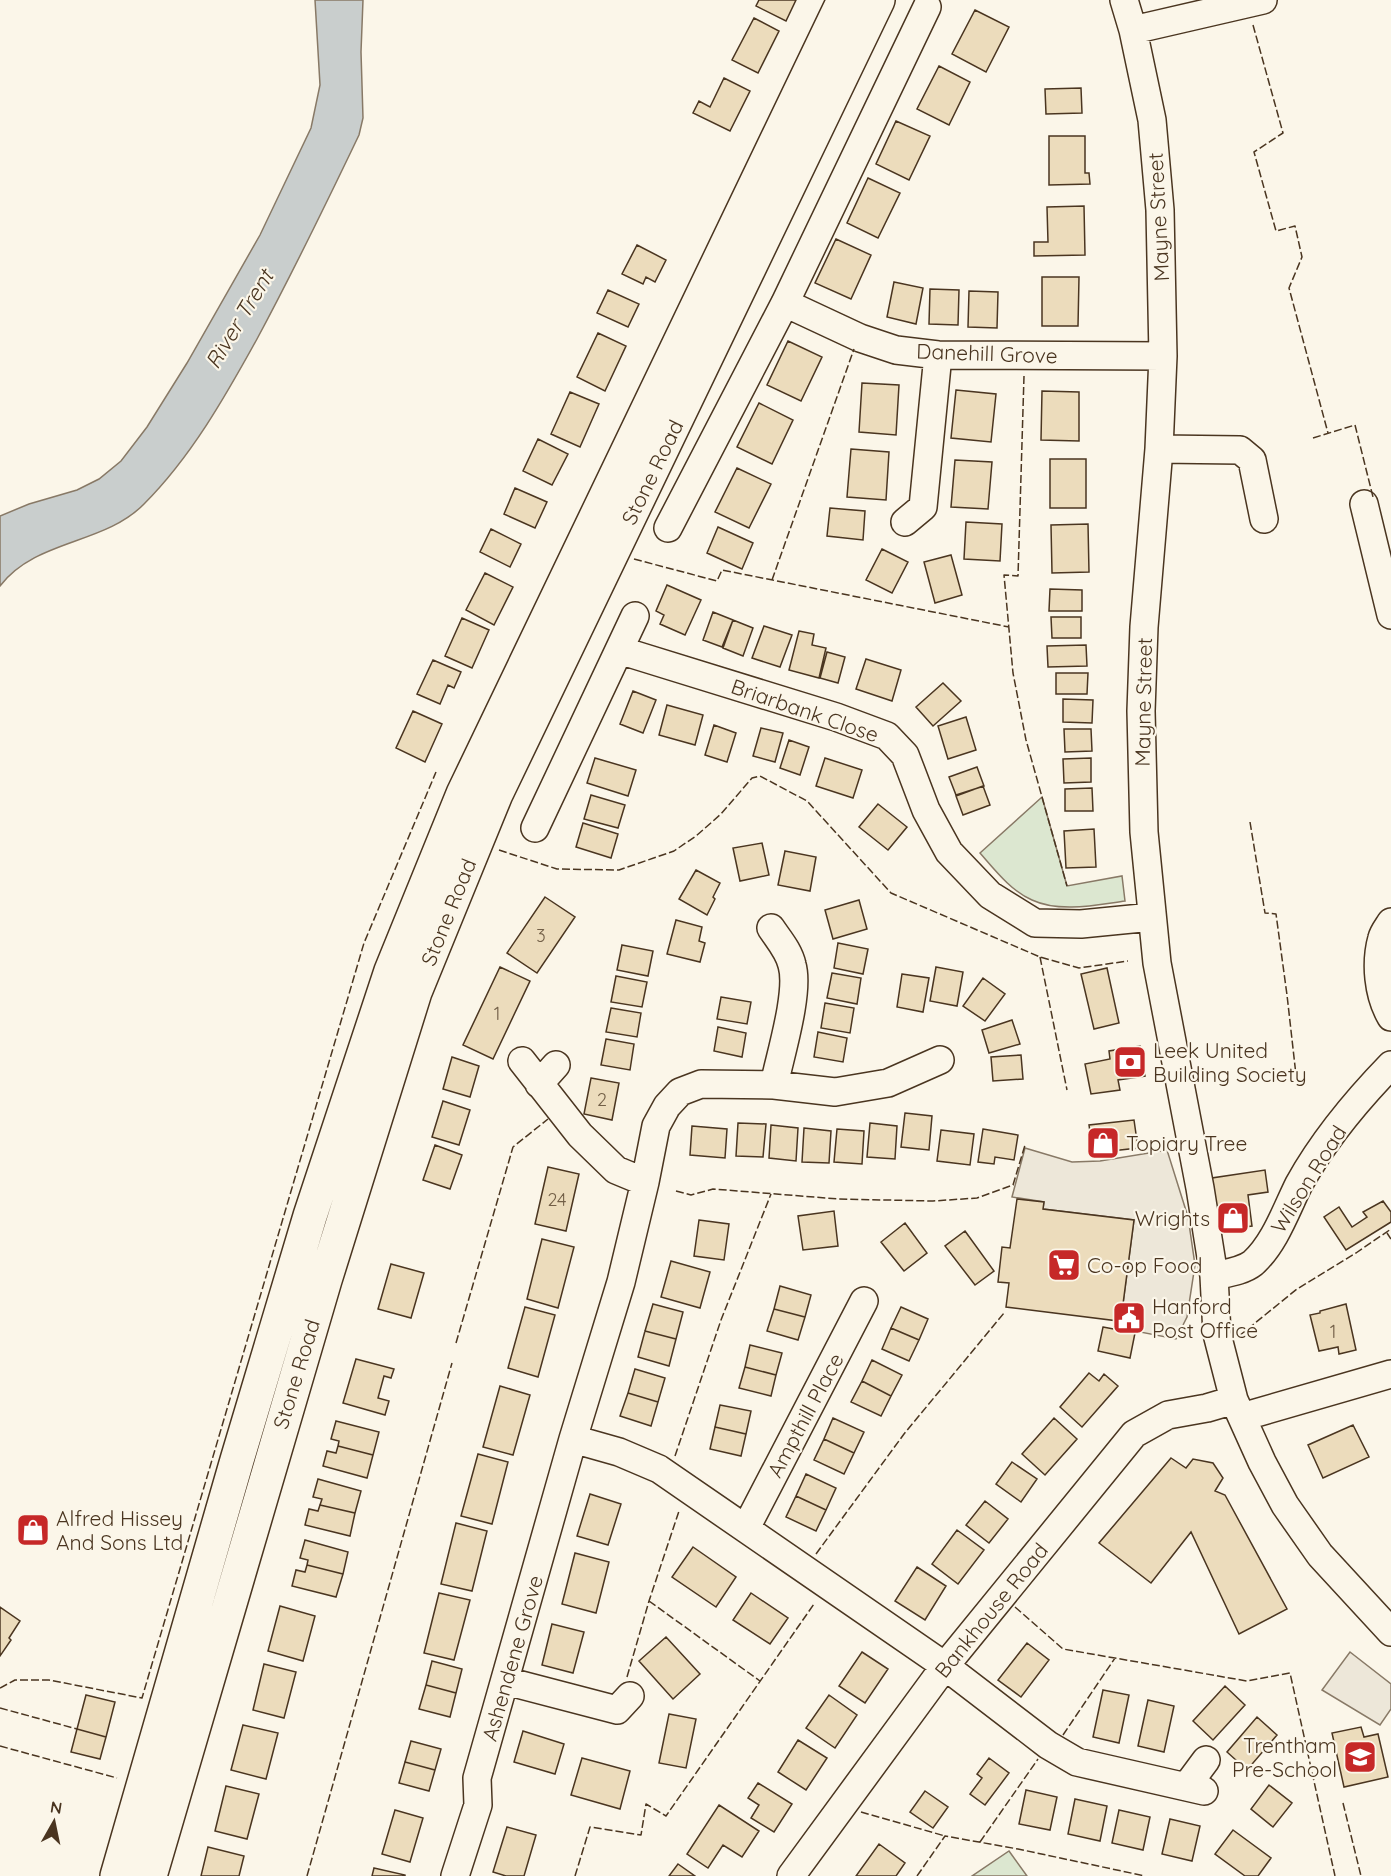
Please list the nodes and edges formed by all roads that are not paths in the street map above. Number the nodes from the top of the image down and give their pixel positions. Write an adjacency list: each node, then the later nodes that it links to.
1 (844, 0): 27 (highway, Stone Road)
2 (878, 0): 27 (highway, Stone Road)
3 (1124, 0): 6 (street, Mayne Street)
4 (1263, 0): 6 (street)
5 (928, 17): 7 (street)
6 (1133, 30): 9 (street, Mayne Street)
7 (784, 303): 8 (street, Danehill Grove); 14 (street)
8 (938, 355): 9 (street, Danehill Grove); 12 (street)
9 (1163, 356): 10 (street, Mayne Street)
10 (1159, 449): 13 (street); 19 (street, Mayne Street)
11 (1364, 504): 16 (street)
12 (922, 518)
13 (1264, 519)
14 (677, 524)
15 (635, 615): 17 (street)
16 (1391, 615)
17 (619, 650): 18 (street); 19 (street, Briarbank Close)
18 (535, 828)
19 (1152, 916): 29 (street, Mayne Street)
20 (1391, 922): 22 (street)
21 (771, 928): 26 (street)
22 (1391, 1017)
23 (940, 1060): 26 (street, Ashendene Grove)
24 (522, 1061): 28 (street)
25 (1391, 1065): 29 (street, Wilson Road)
26 (774, 1085): 28 (street, Ashendene Grove)
27 (346, 1158): 40 (highway, Stone Road); 41 (highway, Stone Road)
28 (645, 1182): 33 (street, Ashendene Grove)
29 (1214, 1276): 32 (street, Mayne Street)
30 (864, 1301): 34 (street, Ampthill Place)
31 (1391, 1374): 32 (street, Bankhouse Road)
32 (1238, 1408): 35 (street, Mayne Street); 36 (street, Bankhouse Road)
33 (573, 1439): 34 (street); 37 (street, Ashendene Grove)
34 (746, 1528): 36 (street)
35 (1391, 1632)
36 (945, 1666): 39 (street); 43 (street, Bankhouse Road)
37 (506, 1681): 38 (street); 42 (street, Ashendene Grove)
38 (623, 1712)
39 (1206, 1760)
40 (117, 1876)
41 (150, 1876)
42 (455, 1876)
43 (791, 1876)

